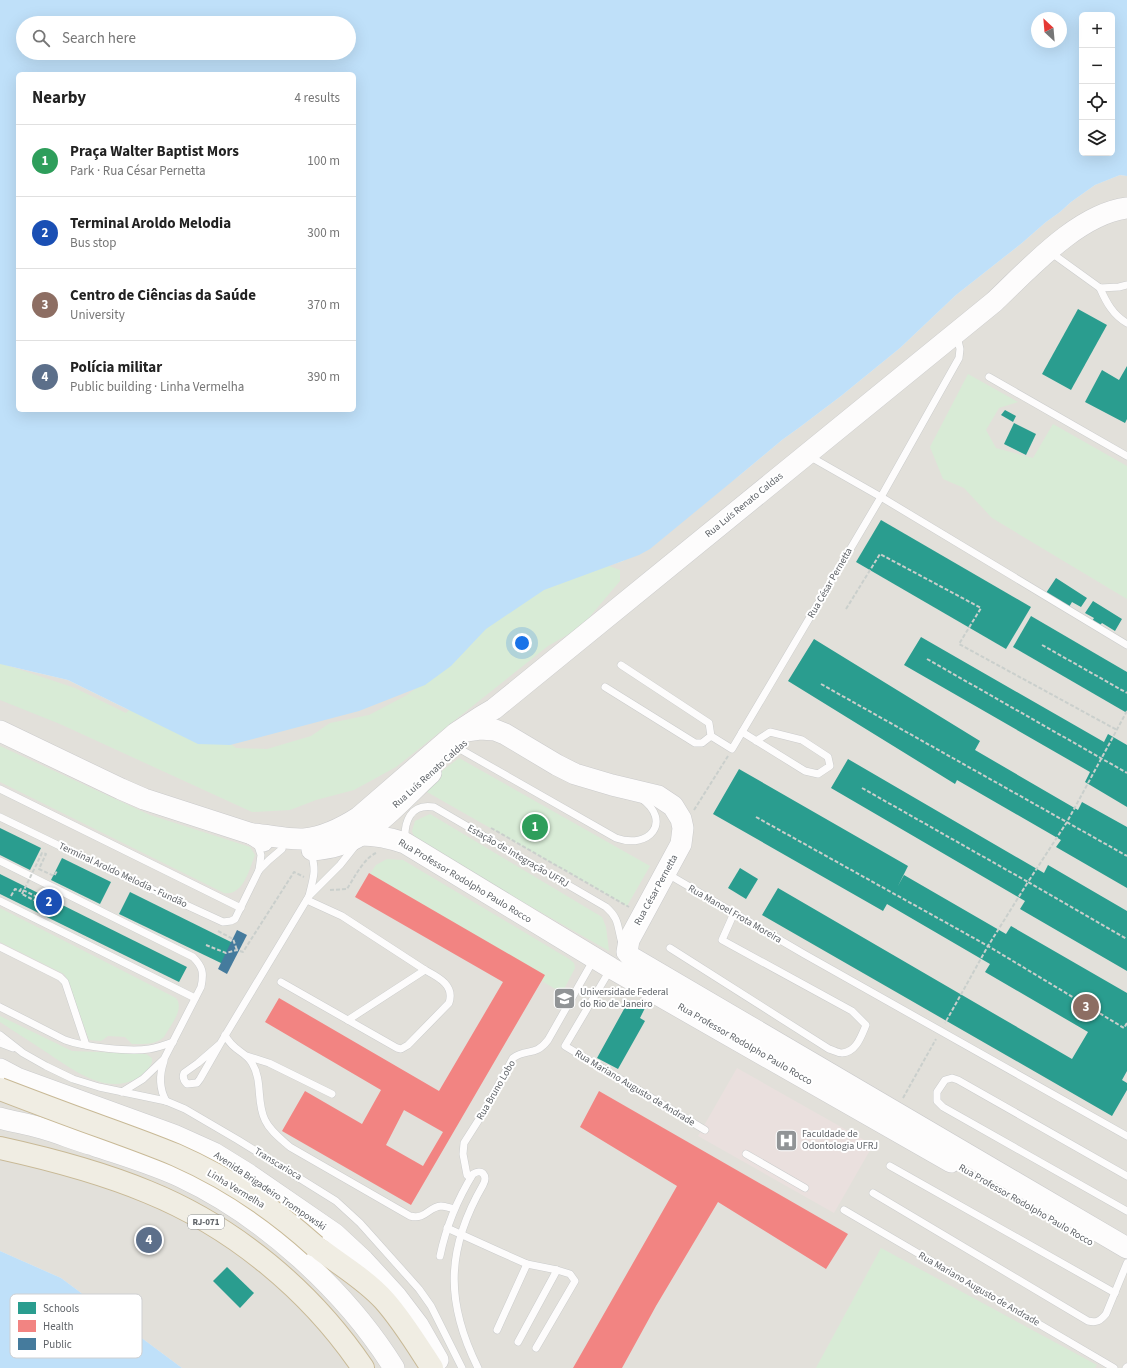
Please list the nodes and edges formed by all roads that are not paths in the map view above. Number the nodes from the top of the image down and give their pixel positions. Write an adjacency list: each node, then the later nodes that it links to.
1 (1127, 208): 2 (street, Rua Luís Renato Caldas)
2 (1048, 251): 4 (lane); 6 (street, Rua Luís Renato Caldas)
3 (1127, 285): 4 (lane)
4 (1100, 288): 5 (lane)
5 (1127, 323)
6 (957, 332): 8 (street, Rua Luís Renato Caldas); 10 (lane, Rua César Pernetta)
7 (989, 376): 9 (lane)
8 (806, 454): 10 (lane); 14 (street, Rua Luís Renato Caldas)
9 (1127, 456)
10 (881, 496): 11 (lane); 17 (lane, Rua César Pernetta)
11 (1127, 645)
12 (621, 665): 18 (lane)
13 (605, 687): 18 (lane)
14 (494, 709): 15 (street, Rua Luís Renato Caldas); 19 (street, Rua Luís Renato Caldas)
15 (480, 729): 19 (street, Rua Luís Renato Caldas); 22 (street)
16 (0, 731): 24 (street)
17 (742, 732): 18 (lane, Rua César Pernetta); 20 (lane)
18 (711, 736)
19 (457, 741): 22 (lane); 24 (street, Rua Luís Renato Caldas); 25 (street, Rua Luís Renato Caldas)
20 (756, 741): 20 (lane)
21 (0, 789): 34 (lane)
22 (626, 789): 31 (street, Rua César Pernetta)
23 (0, 817): 34 (lane, Terminal Aroldo Melodia - Fundão)
24 (252, 834): 27 (street); 30 (lane, Terminal Aroldo Melodia - Fundão)
25 (360, 836): 26 (street, Rua Professor Rodolpho Paulo Rocco); 28 (street); 32 (lane, Rua Luís Renato Caldas)
26 (405, 843): 38 (lane, Estação de Integração UFRJ); 39 (street, Rua Professor Rodolpho Paulo Rocco)
27 (282, 849): 28 (street); 30 (lane, Terminal Aroldo Melodia - Fundão)
28 (310, 851): 32 (lane, Rua Luís Renato Caldas)
29 (0, 861): 42 (lane)
30 (259, 870): 34 (lane, Terminal Aroldo Melodia - Fundão)
31 (666, 873): 35 (lane, Rua Manoel Frota Moreira); 38 (street, Rua César Pernetta)
32 (308, 898): 40 (lane); 46 (lane, Rua Luís Renato Caldas)
33 (0, 901): 42 (lane)
34 (241, 908)
35 (734, 913): 37 (lane); 63 (lane, Rua Manoel Frota Moreira)
36 (0, 947): 50 (lane)
37 (670, 948)
38 (627, 952): 77 (street, Rua Professor Rodolpho Paulo Rocco)
39 (602, 963): 62 (lane, Rua Mariano Augusto de Andrade); 68 (lane, Rua Bruno Lobo); 79 (street, Rua Professor Rodolpho Paulo Rocco)
40 (425, 970): 44 (lane); 44 (lane)
41 (281, 982): 44 (lane)
42 (195, 998): 47 (lane)
43 (0, 1007): 50 (lane)
44 (348, 1020)
45 (0, 1035): 51 (lane, Transcarioca)
46 (225, 1035): 49 (lane, Rua Luís Renato Caldas); 52 (lane)
47 (173, 1042): 50 (lane); 53 (lane)
48 (0, 1043): 51 (lane, Transcarioca)
49 (220, 1044): 49 (lane, Rua Luís Renato Caldas)
50 (86, 1045)
51 (23, 1052): 56 (lane, Transcarioca)
52 (247, 1056): 57 (lane); 71 (lane)
53 (164, 1059): 56 (lane); 60 (lane)
54 (0, 1069): 59 (street, Avenida Brigadeiro Trompowski)
55 (0, 1089): 76 (highway, Linha Vermelha, bridge)
56 (122, 1092): 60 (lane, Transcarioca)
57 (332, 1094)
58 (0, 1095): 59 (street)
59 (77, 1100): 90 (street, Avenida Brigadeiro Trompowski)
60 (166, 1101): 91 (lane, Transcarioca)
61 (0, 1118): 87 (street, Linha Vermelha)
62 (705, 1130)
63 (1126, 1134)
64 (1, 1149): 86 (highway, RJ-071)
65 (746, 1154): 69 (lane)
66 (890, 1166): 82 (lane)
67 (1127, 1176): 73 (lane)
68 (470, 1178): 71 (lane); 75 (lane)
69 (805, 1188)
70 (873, 1193): 82 (lane)
71 (454, 1209): 74 (lane)
72 (844, 1210): 93 (lane, Rua Mariano Augusto de Andrade)
73 (1127, 1211)
74 (447, 1228): 75 (lane); 78 (lane)
75 (461, 1234): 80 (lane); 92 (lane)
76 (318, 1248): 88 (highway, Linha Vermelha); 89 (highway)
77 (1127, 1248)
78 (440, 1256)
79 (1127, 1263): 82 (lane)
80 (527, 1264): 81 (lane); 83 (lane)
81 (557, 1270): 84 (lane); 85 (lane)
82 (1115, 1293)
83 (497, 1330)
84 (518, 1342)
85 (536, 1348)
86 (363, 1368)
87 (394, 1368)
88 (416, 1368)
89 (432, 1368)
90 (442, 1368)
91 (462, 1368)
92 (478, 1368)
93 (1114, 1368)

